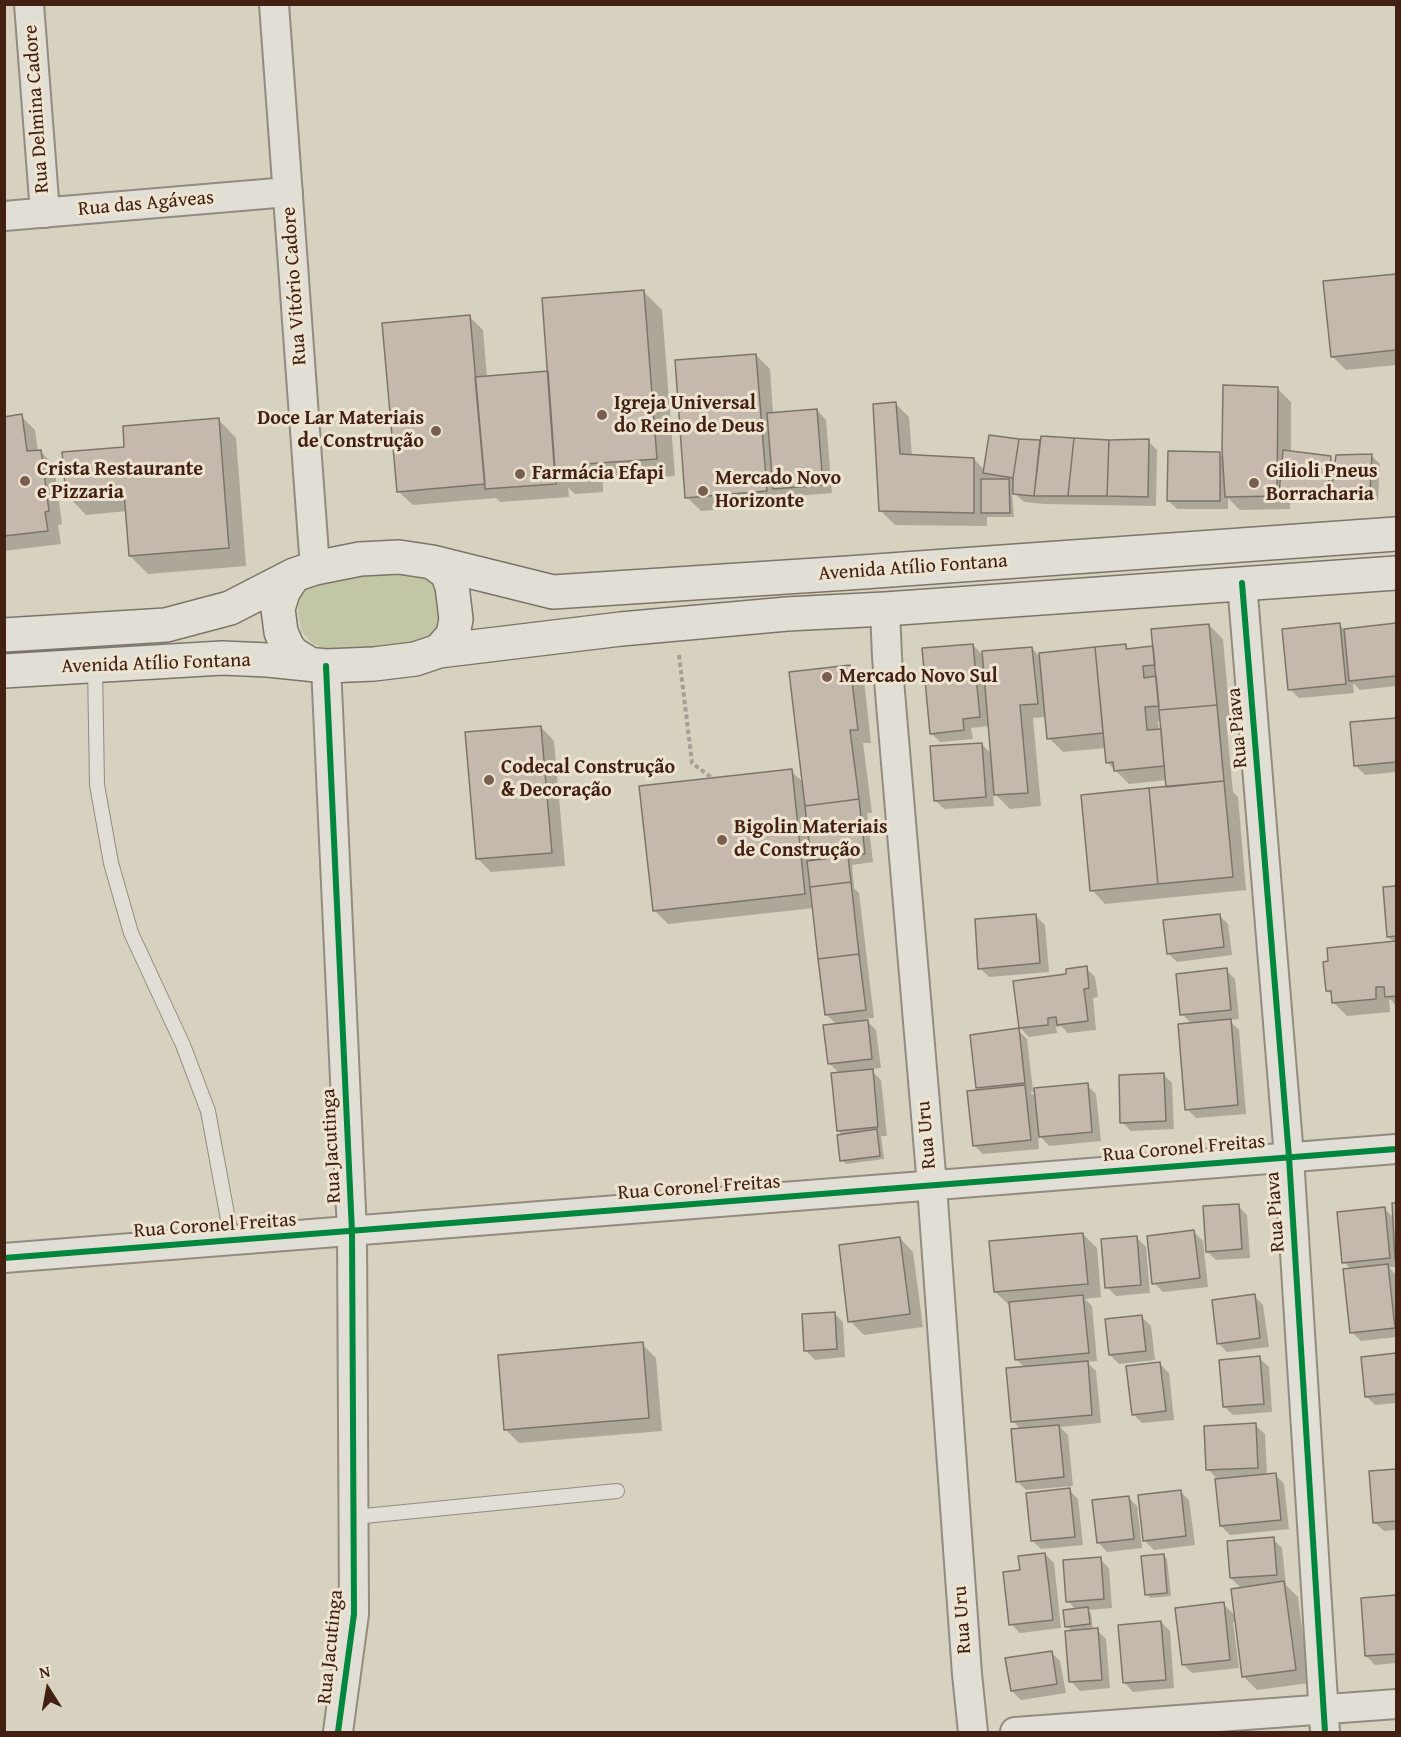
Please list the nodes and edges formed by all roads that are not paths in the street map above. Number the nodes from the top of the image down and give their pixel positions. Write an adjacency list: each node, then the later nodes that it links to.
1 (29, 4): 4 (street, Rua Delmina Cadore)
2 (274, 4): 3 (street, Rua Vitório Cadore)
3 (288, 192): 4 (street, Rua das Agáveas); 8 (street, Rua Vitório Cadore)
4 (45, 213): 5 (street, Rua das Agáveas)
5 (4, 216)
6 (1396, 534): 7 (main road, Avenida Atílio Fontana)
7 (432, 562): 8 (main road); 13 (main road)
8 (305, 572): 12 (main road, Avenida Atílio Fontana); 14 (main road)
9 (1396, 573): 10 (main road, Avenida Atílio Fontana)
10 (1242, 583): 11 (main road, Avenida Atílio Fontana); 18 (street, Rua Piava)
11 (885, 609): 13 (main road, Avenida Atílio Fontana); 19 (street, Rua Uru)
12 (4, 635)
13 (439, 651): 14 (main road)
14 (317, 665): 15 (main road, Avenida Atílio Fontana); 20 (street, Rua Jacutinga)
15 (95, 666): 16 (main road, Avenida Atílio Fontana); 21 (lane)
16 (4, 671)
17 (1396, 1149): 18 (street, Rua Coronel Freitas)
18 (1289, 1157): 19 (street, Rua Coronel Freitas); 26 (street, Rua Piava)
19 (932, 1186): 20 (street, Rua Coronel Freitas); 28 (street, Rua Uru)
20 (352, 1232): 21 (street, Rua Coronel Freitas); 24 (street, Rua Jacutinga)
21 (232, 1241): 22 (street, Rua Coronel Freitas)
22 (4, 1258)
23 (617, 1491): 24 (lane)
24 (354, 1517): 27 (street, Rua Jacutinga)
25 (1396, 1704): 26 (street)
26 (1324, 1721): 29 (street)
27 (338, 1732)
28 (973, 1732)
29 (1016, 1732)

